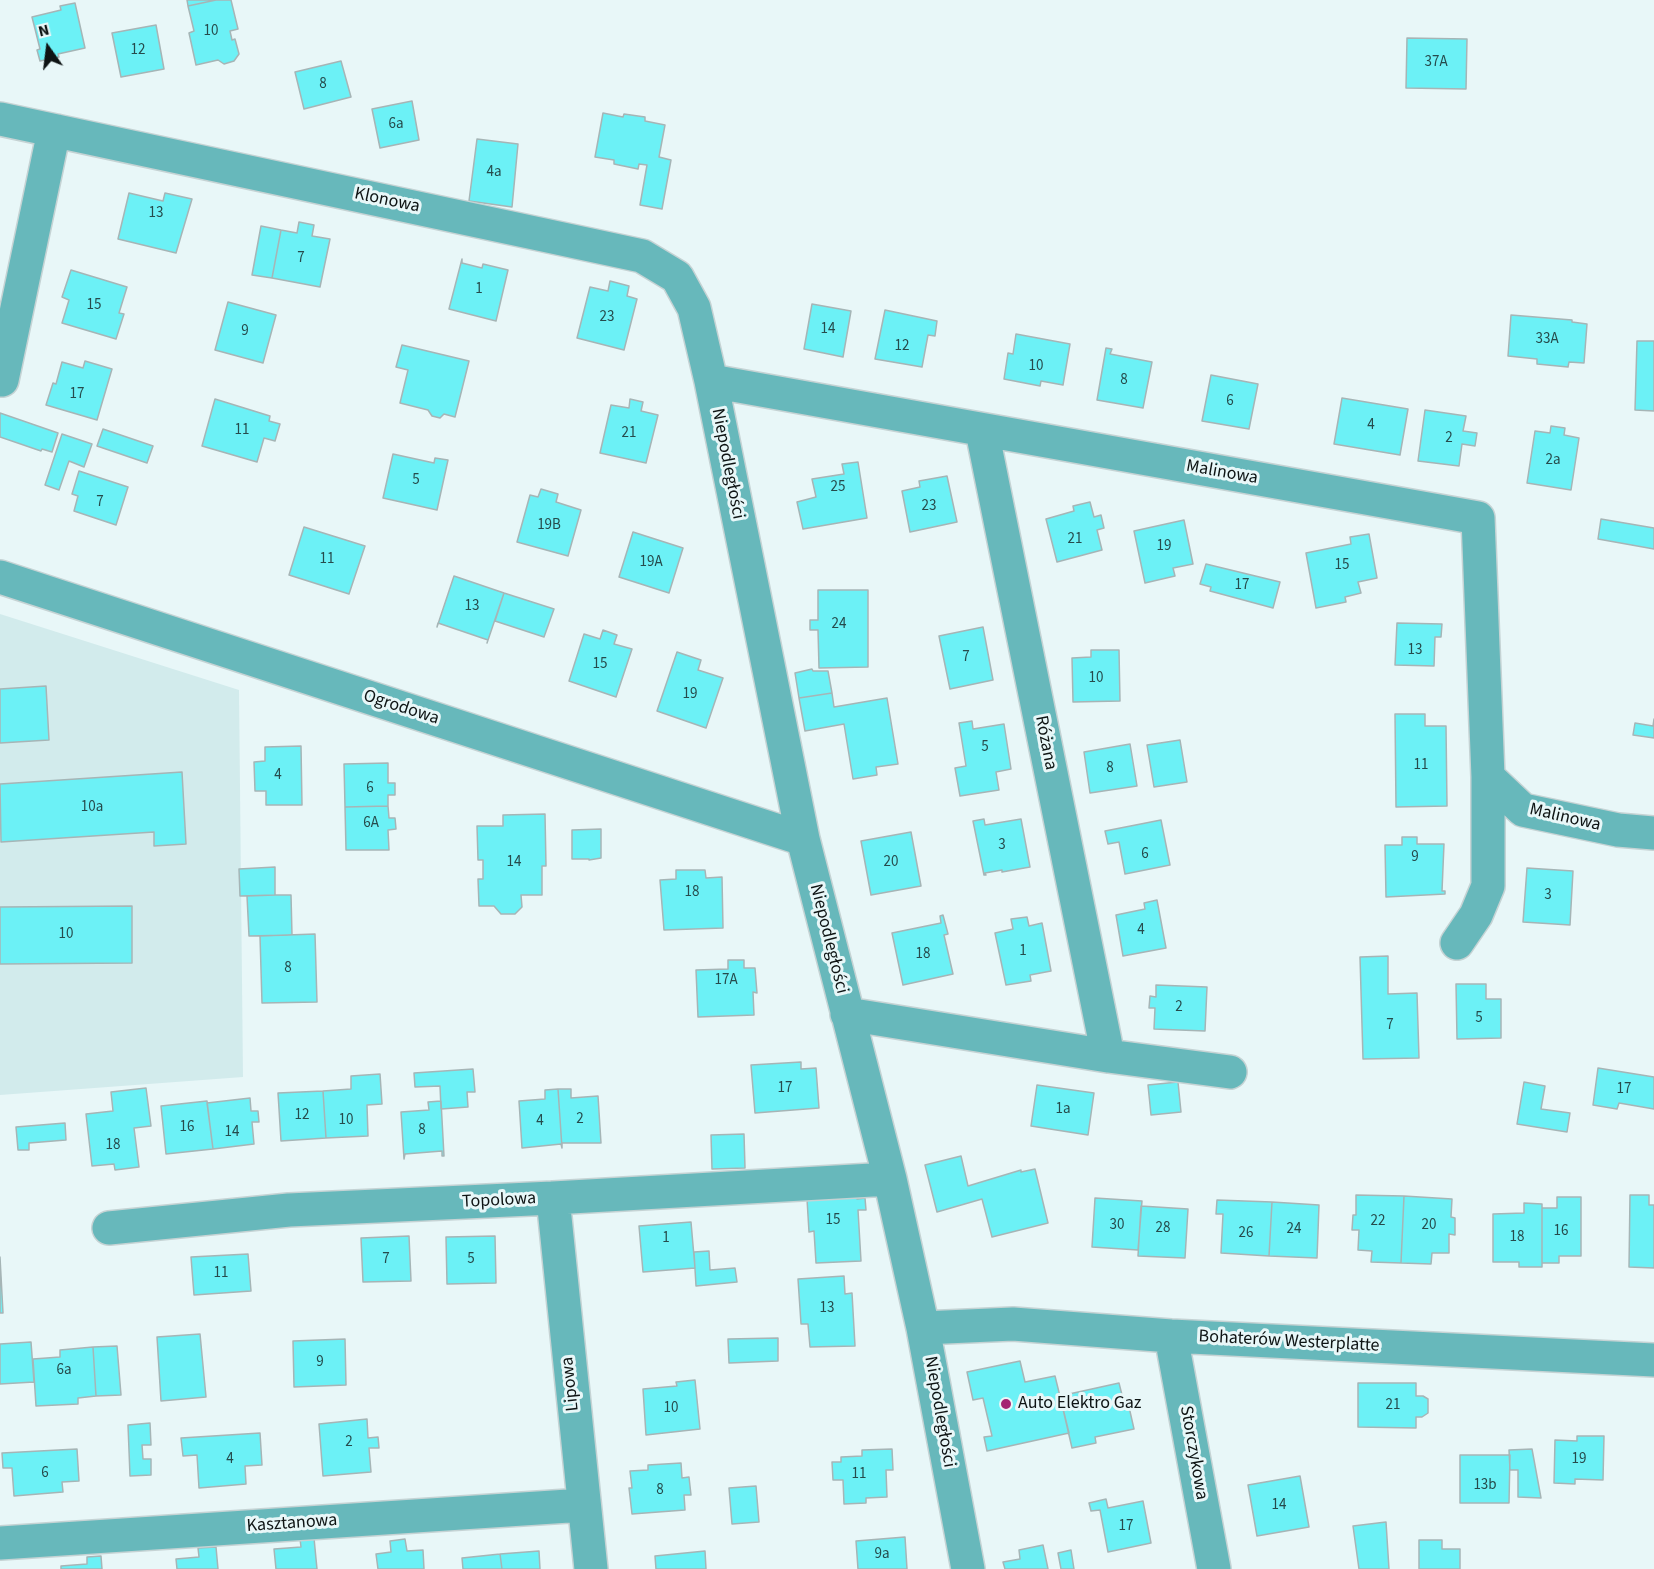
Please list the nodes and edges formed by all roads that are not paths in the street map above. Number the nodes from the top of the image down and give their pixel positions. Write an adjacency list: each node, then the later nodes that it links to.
1 (0, 119): 2 (street, Klonowa)
2 (57, 131): 3 (street, Klonowa); 4 (street)
3 (694, 308): 5 (street, Niepodległości)
4 (2, 380)
5 (711, 381): 6 (street, Malinowa); 10 (street, Niepodległości)
6 (982, 431): 8 (street, Malinowa); 13 (street, Różana)
7 (0, 577): 10 (street, Ogrodowa)
8 (1488, 777): 9 (street, Malinowa); 11 (street, Malinowa)
9 (1654, 833)
10 (803, 839): 12 (street, Niepodległości)
11 (1457, 943)
12 (847, 1014): 13 (street); 15 (street, Niepodległości)
13 (1108, 1056): 14 (street)
14 (1230, 1072)
15 (890, 1179): 16 (street, Topolowa); 18 (street, Niepodległości)
16 (553, 1198): 17 (street, Topolowa); 21 (street, Lipowa)
17 (110, 1228)
18 (923, 1328): 19 (street, Bohaterów Westerplatte); 24 (street, Niepodległości)
19 (1172, 1336): 20 (street, Bohaterów Westerplatte); 25 (street, Storczykowa)
20 (1654, 1360)
21 (584, 1505): 22 (street, Kasztanowa); 23 (street, Lipowa)
22 (0, 1543)
23 (591, 1569)
24 (968, 1569)
25 (1214, 1569)

